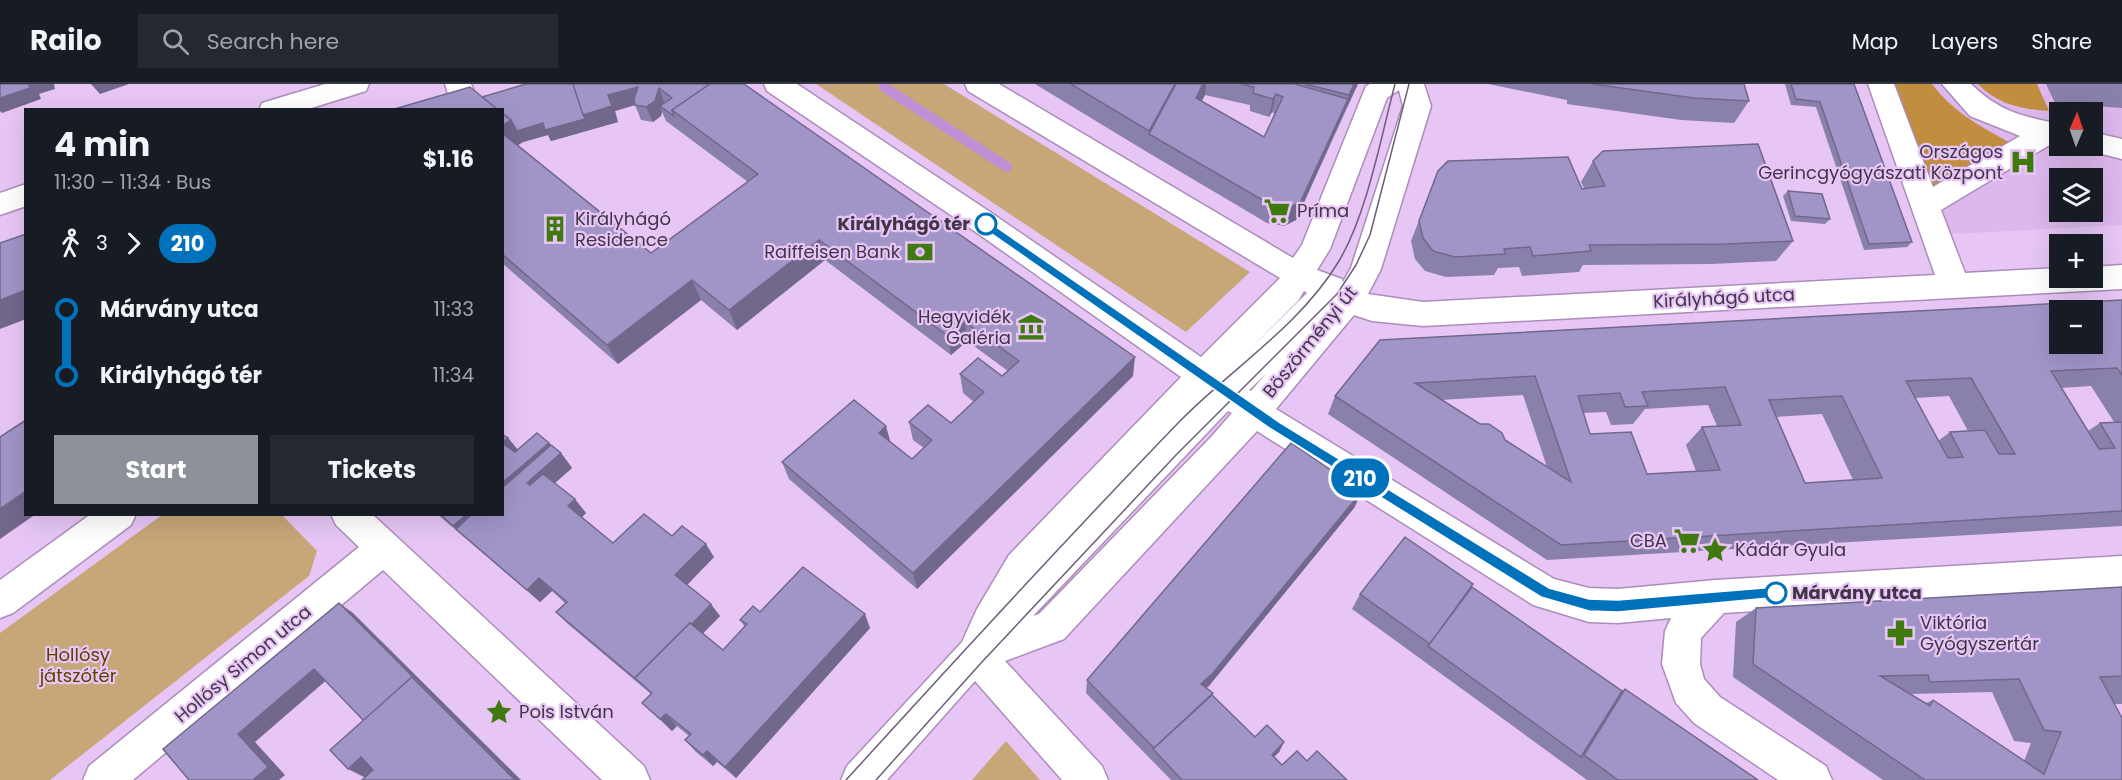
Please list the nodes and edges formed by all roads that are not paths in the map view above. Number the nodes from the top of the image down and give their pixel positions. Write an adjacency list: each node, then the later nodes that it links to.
1 (356, 84): 10 (street)
2 (458, 84): 11 (street)
3 (777, 84): 23 (street)
4 (978, 84): 19 (street)
5 (1389, 84): 19 (street)
6 (1403, 84): 22 (street)
7 (1411, 84): 22 (street, Böszörményi út)
8 (1881, 84): 18 (street)
9 (1955, 84): 12 (street)
10 (278, 108)
11 (466, 108)
12 (2049, 132)
13 (2049, 136): 18 (street)
14 (2103, 145): 15 (street)
15 (2122, 149)
16 (24, 196): 17 (street)
17 (0, 204)
18 (1924, 206): 21 (street)
19 (1299, 275): 22 (street); 23 (street)
20 (2122, 277): 21 (street, Királyhágó utca)
21 (1954, 286): 22 (street, Királyhágó utca)
22 (1339, 295): 23 (street, Böszörményi út); 24 (street, Böszörményi út)
23 (1215, 383): 24 (street); 31 (street)
24 (1254, 410): 29 (street); 31 (street, Böszörményi út)
25 (116, 516): 30 (street)
26 (350, 516): 27 (street)
27 (383, 548): 32 (street, Hollósy Simon utca); 33 (street)
28 (2122, 572): 29 (street)
29 (1715, 597): 36 (street)
30 (0, 601)
31 (975, 654): 34 (street, Böszörményi út); 35 (street)
32 (103, 780)
33 (630, 780)
34 (861, 780)
35 (1088, 780)
36 (1812, 780)

